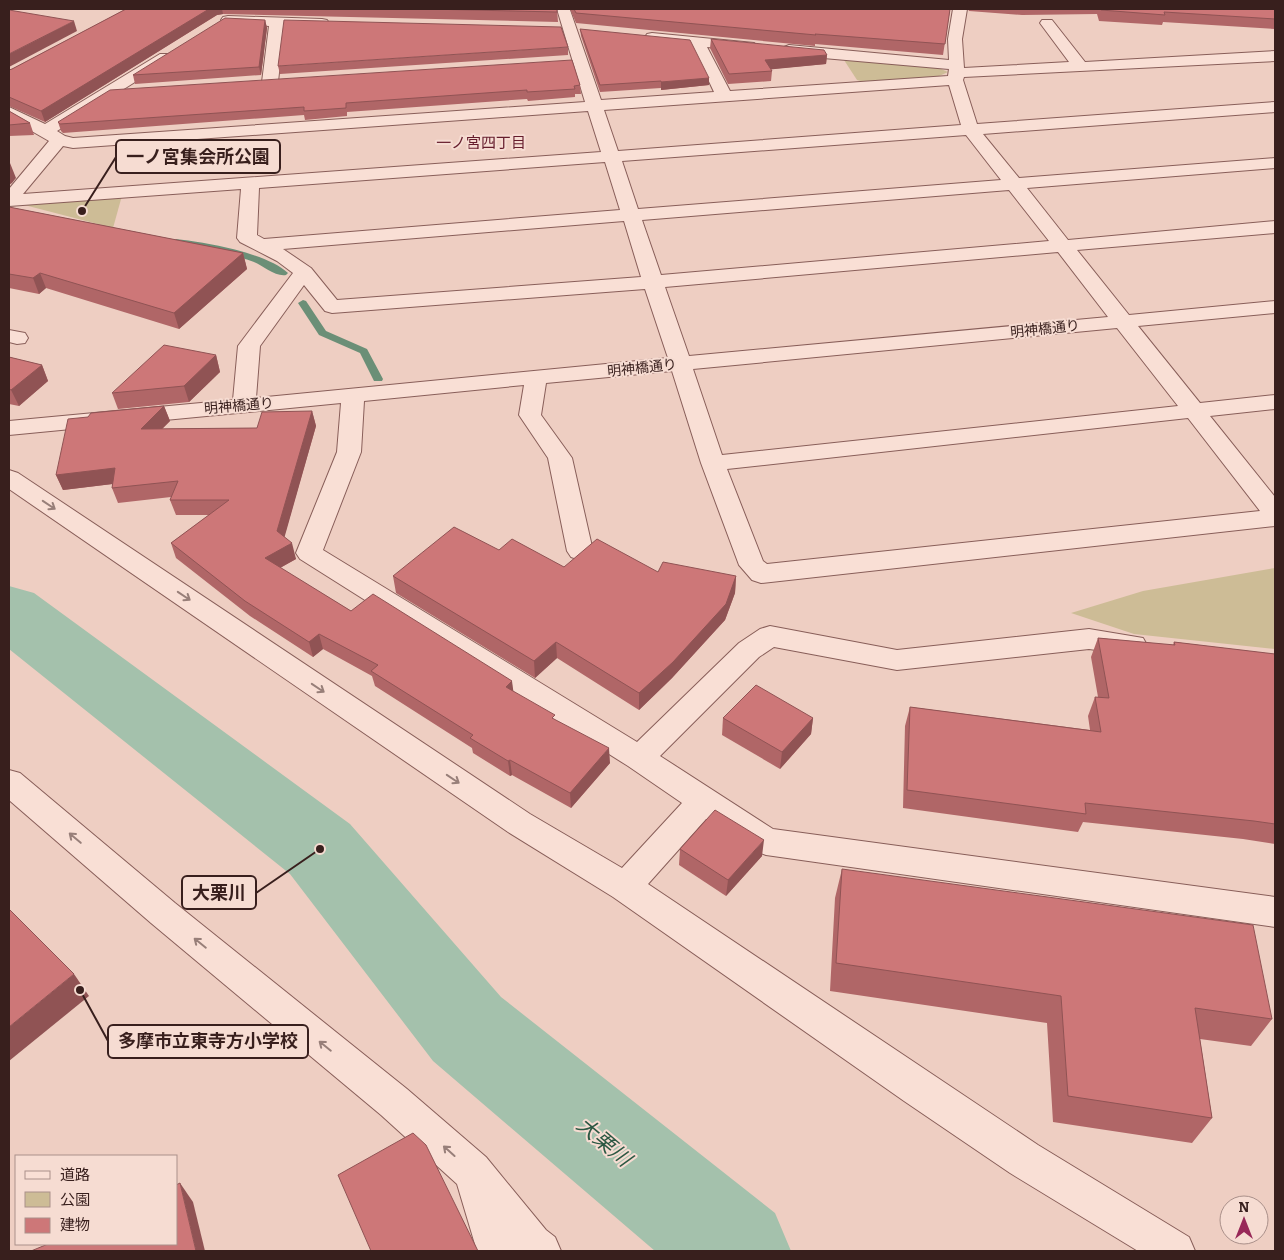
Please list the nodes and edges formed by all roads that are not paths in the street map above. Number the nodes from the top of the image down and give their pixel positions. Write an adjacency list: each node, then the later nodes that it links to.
1 (560, 9): 21 (street)
2 (960, 9): 13 (street)
3 (277, 22): 5 (street); 6 (street); 16 (street)
4 (1046, 23): 12 (street)
5 (336, 24)
6 (215, 25)
7 (638, 36): 8 (street)
8 (697, 41): 10 (street); 20 (street)
9 (175, 51): 19 (street)
10 (826, 53): 13 (street); 14 (street)
11 (1275, 56): 12 (street)
12 (1080, 66): 13 (street)
13 (956, 73): 14 (street); 24 (street)
14 (841, 76): 20 (street)
15 (289, 81): 16 (street)
16 (270, 82): 17 (street)
17 (250, 83)
18 (140, 90): 19 (street)
19 (111, 92): 25 (street)
20 (724, 96): 21 (street)
21 (595, 105): 25 (street); 26 (street)
22 (1275, 107): 24 (street)
23 (9, 112): 25 (street)
24 (970, 129): 26 (street); 29 (street)
25 (53, 135): 30 (street)
26 (612, 156): 28 (street); 31 (street)
27 (1275, 163): 29 (street)
28 (250, 182): 30 (street); 33 (street)
29 (1013, 184): 31 (street); 34 (street)
30 (9, 200)
31 (631, 215): 33 (street); 36 (street)
32 (1275, 227): 34 (street)
33 (260, 245): 35 (street)
34 (1062, 245): 36 (street); 38 (street)
35 (304, 272): 36 (street); 43 (street)
36 (653, 282): 39 (street)
37 (1275, 307): 38 (street, 明神橋通り)
38 (1122, 321): 39 (street, 明神橋通り); 44 (street)
39 (681, 364): 40 (street, 明神橋通り); 46 (street)
40 (536, 378): 41 (street, 明神橋通り); 50 (street)
41 (353, 396): 43 (street, 明神橋通り); 52 (street)
42 (1275, 402): 44 (street)
43 (244, 406): 45 (street, 明神橋通り)
44 (1195, 411): 46 (street); 48 (street)
45 (9, 428)
46 (713, 463): 49 (street)
47 (9, 478): 55 (street, one-way to 55)
48 (1275, 513)
49 (1275, 518)
50 (580, 551)
51 (1159, 648): 52 (street)
52 (639, 758): 54 (street)
53 (9, 782): 57 (street, one-way to 53)
54 (703, 801): 55 (street); 56 (street)
55 (625, 887): 60 (street)
56 (1275, 912)
57 (472, 1171): 58 (street); 59 (street)
58 (498, 1251)
59 (541, 1251)
60 (1175, 1251)

